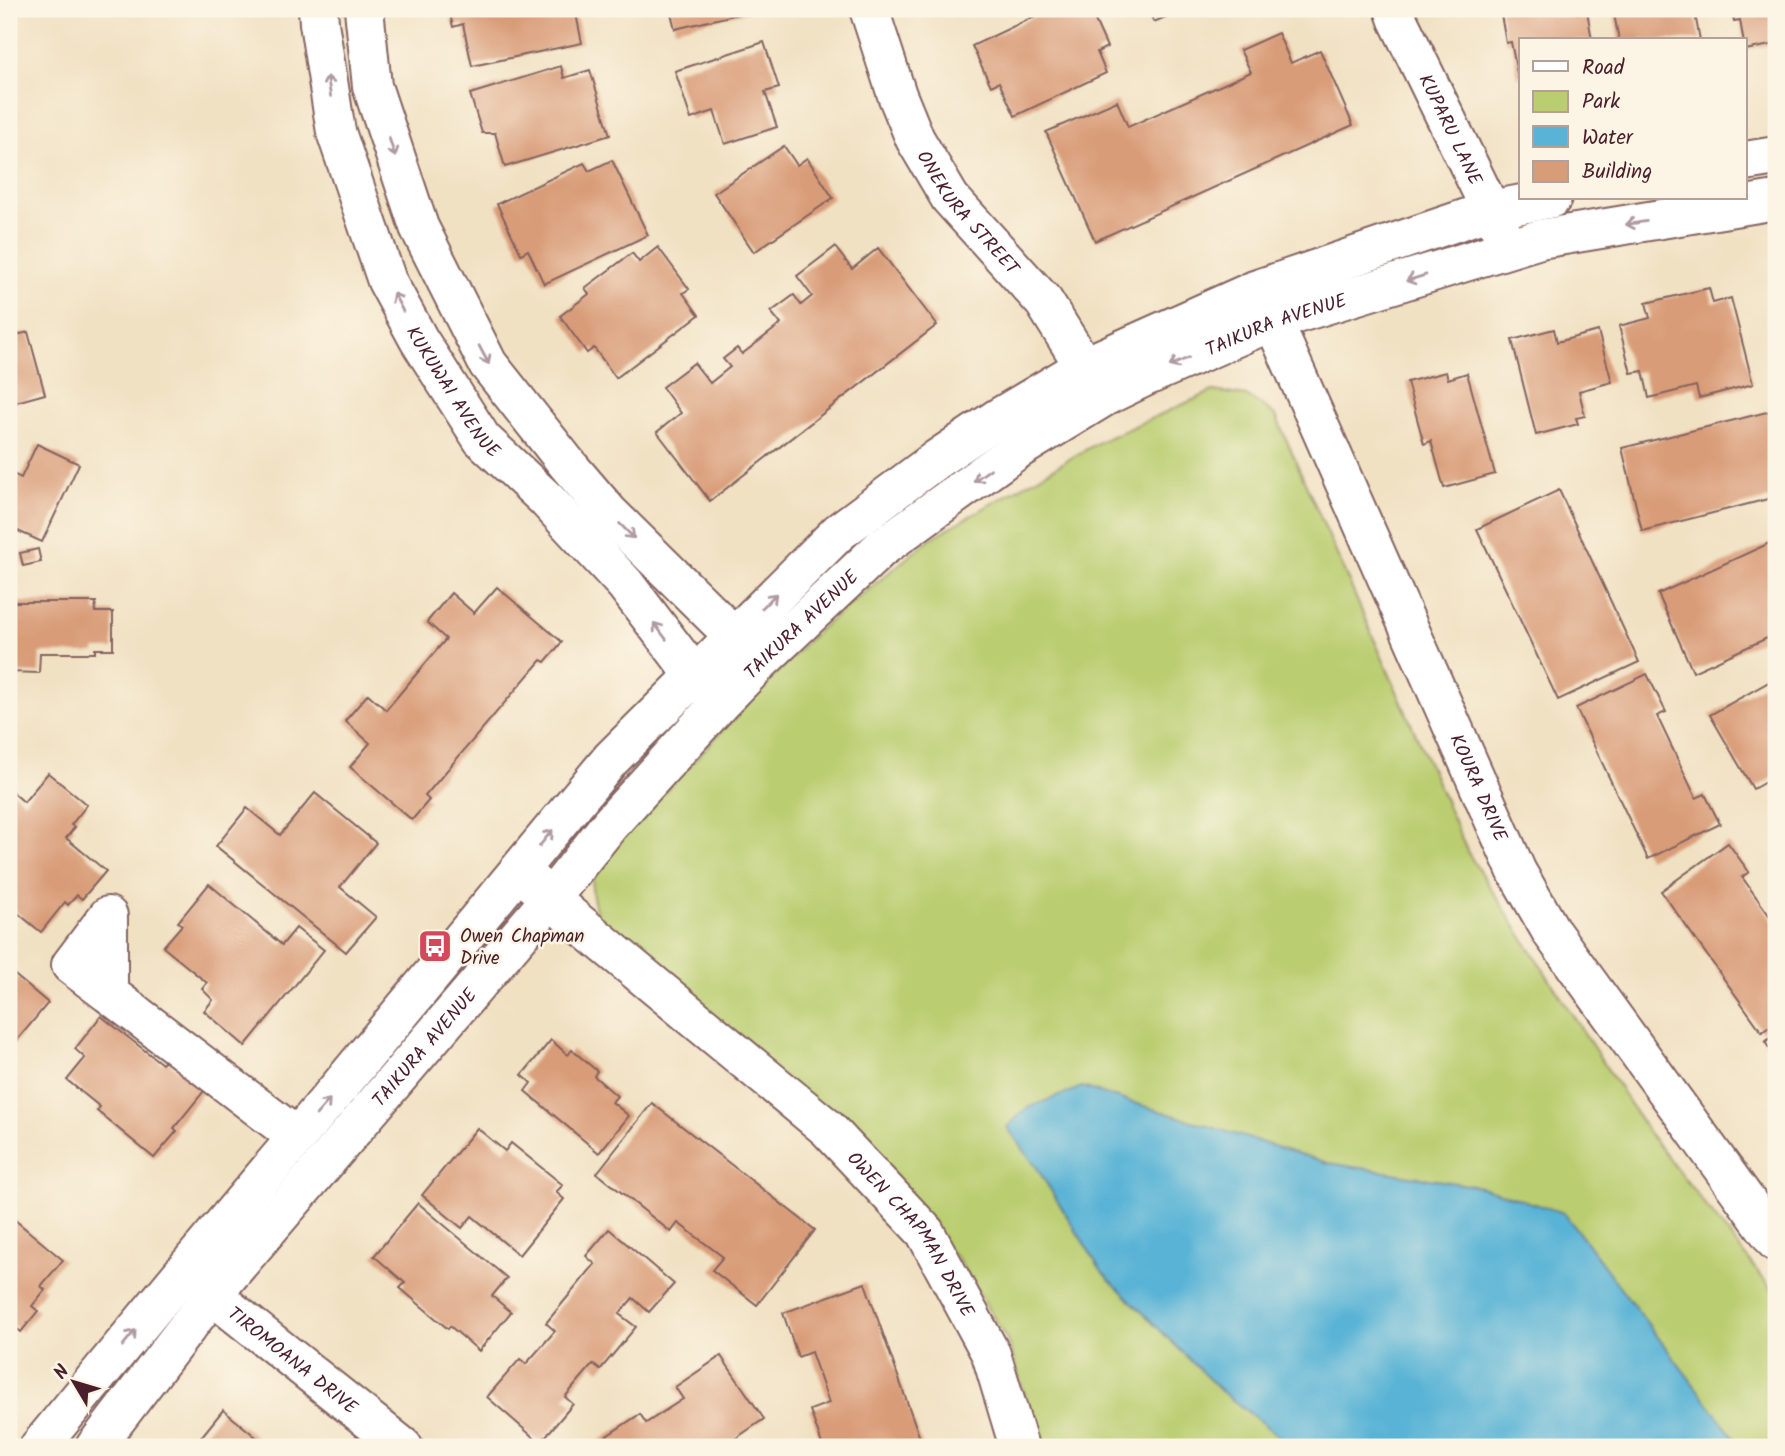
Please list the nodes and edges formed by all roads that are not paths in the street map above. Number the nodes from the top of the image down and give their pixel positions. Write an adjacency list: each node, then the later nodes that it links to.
1 (318, 9): 12 (street, KUKUWAI AVENUE, one-way to 1)
2 (364, 9): 11 (street, one-way to 11)
3 (869, 9): 10 (street, ONEKURA STREET)
4 (1394, 9): 7 (street, KUPARU LANE)
5 (1542, 200): 7 (street, TAIKURA AVENUE)
6 (1776, 200): 8 (street, TAIKURA AVENUE, one-way to 8)
7 (1491, 210): 8 (street, KUPARU LANE); 9 (street, TAIKURA AVENUE)
8 (1507, 250): 9 (street, TAIKURA AVENUE, one-way to 9)
9 (1264, 306): 10 (street, TAIKURA AVENUE); 17 (street, KOURA DRIVE)
10 (1095, 382): 11 (street, TAIKURA AVENUE)
11 (747, 649): 12 (street, TAIKURA AVENUE)
12 (708, 689): 13 (street, TAIKURA AVENUE, one-way to 12); 14 (street, TAIKURA AVENUE)
13 (519, 871): 14 (street, OWEN CHAPMAN DRIVE); 16 (street, TAIKURA AVENUE, one-way to 13)
14 (551, 898): 18 (street, TAIKURA AVENUE); 22 (street, OWEN CHAPMAN DRIVE)
15 (108, 993): 16 (street)
16 (297, 1137): 18 (street, TAIKURA AVENUE)
17 (1776, 1242)
18 (198, 1282): 19 (street, TAIKURA AVENUE, one-way to 18); 20 (street, TAIKURA AVENUE); 21 (street, TIROMOANA DRIVE)
19 (39, 1447)
20 (95, 1447)
21 (403, 1447)
22 (1019, 1447)

